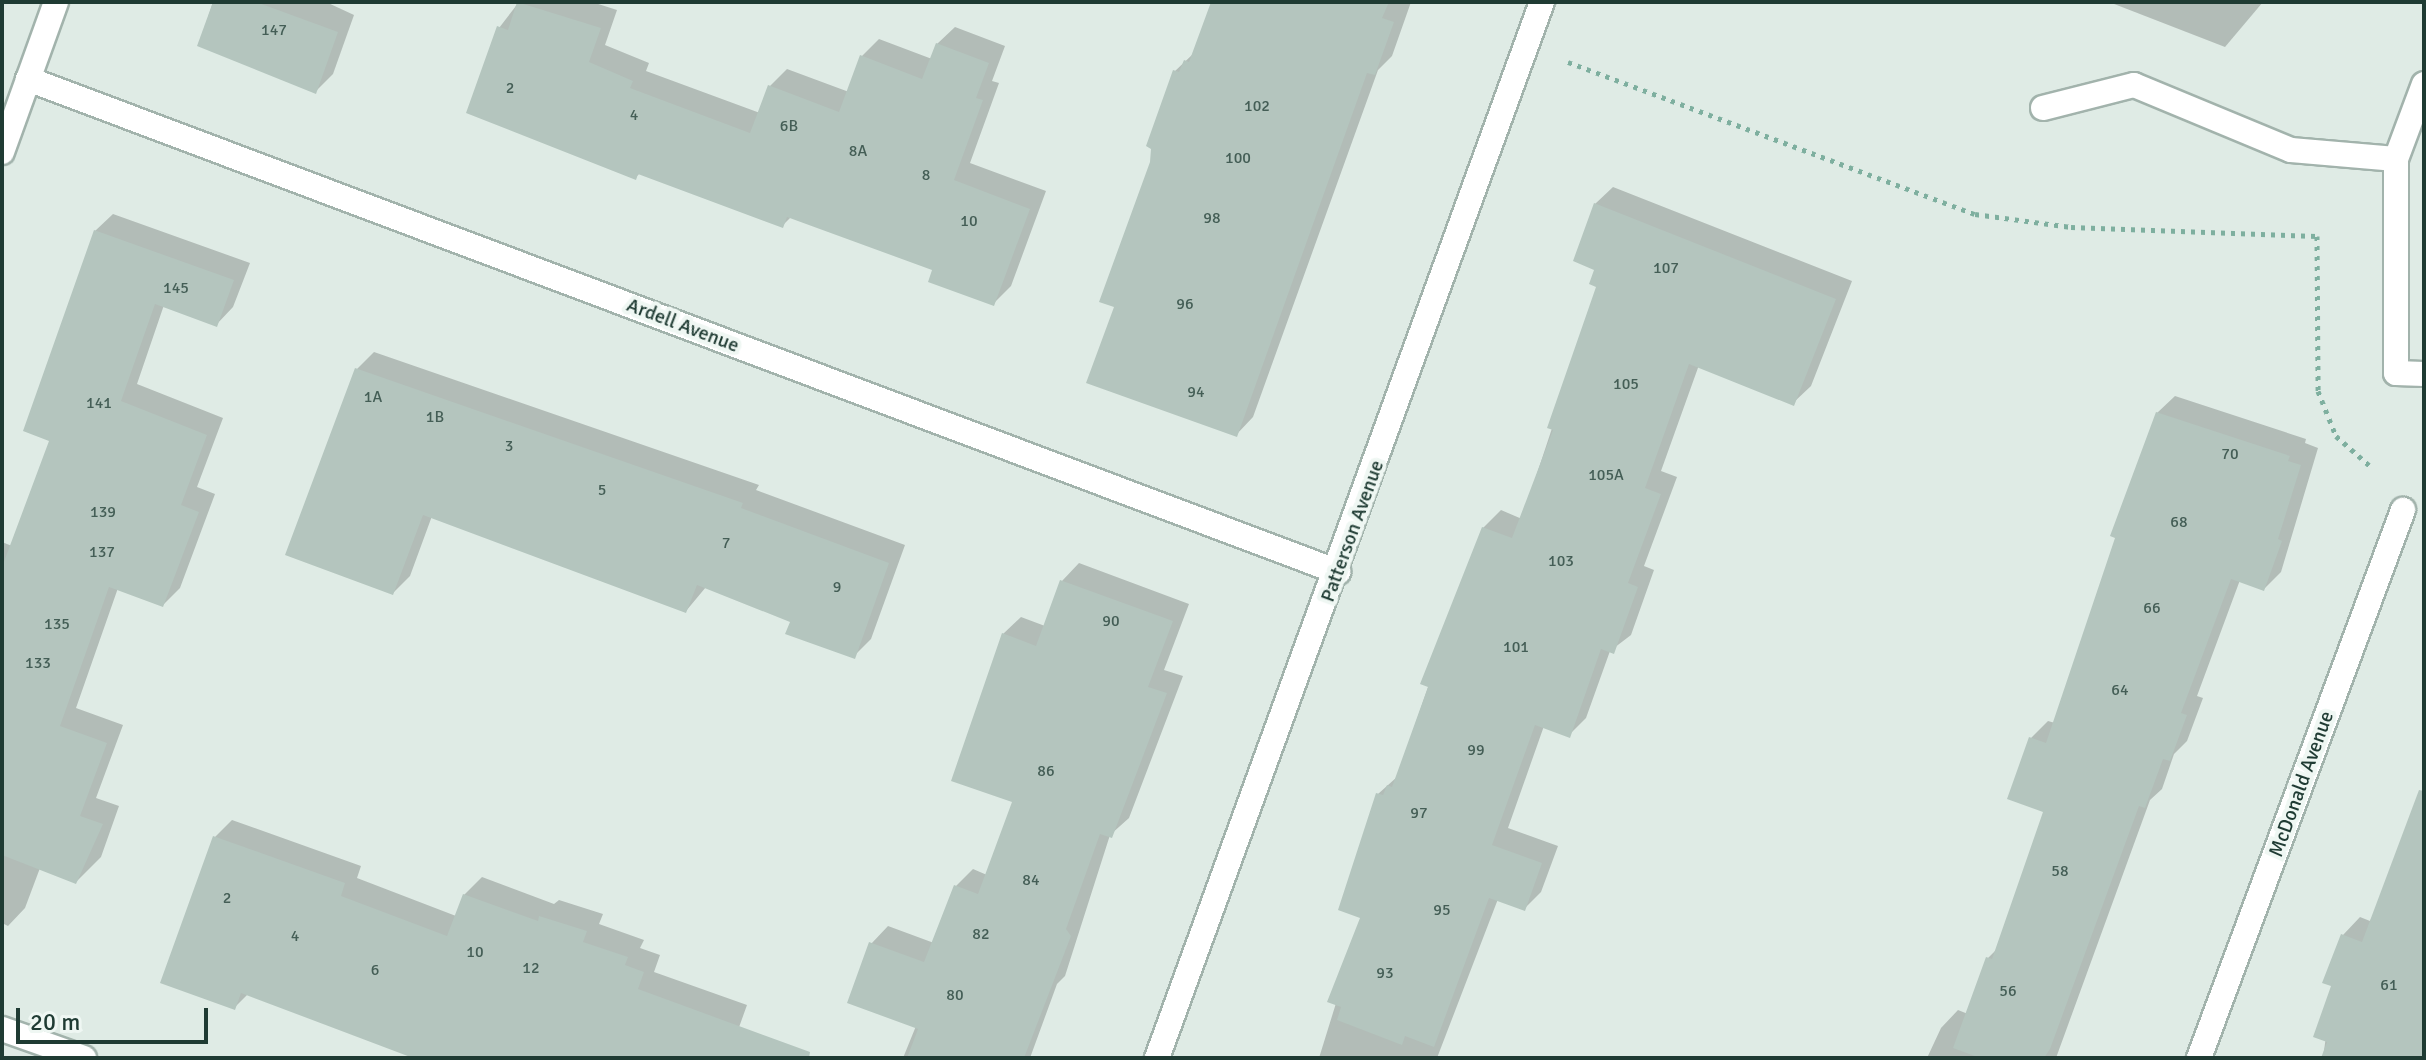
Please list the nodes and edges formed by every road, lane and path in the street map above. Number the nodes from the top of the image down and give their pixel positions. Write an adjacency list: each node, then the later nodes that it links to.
1 (56, 2): 4 (street)
2 (1542, 2): 3 (street, Patterson Avenue)
3 (1526, 46): 10 (path); 12 (street, Patterson Avenue)
4 (28, 79): 7 (street); 12 (street, Ardell Avenue)
5 (2424, 84): 8 (street)
6 (2043, 108): 8 (street)
7 (2, 152)
8 (2396, 159): 9 (street)
9 (2424, 374)
10 (2369, 465)
11 (2403, 510): 16 (street, McDonald Avenue)
12 (1338, 572): 15 (street, Patterson Avenue)
13 (2, 1029): 14 (street)
14 (84, 1058)
15 (1157, 1058)
16 (2199, 1058)

